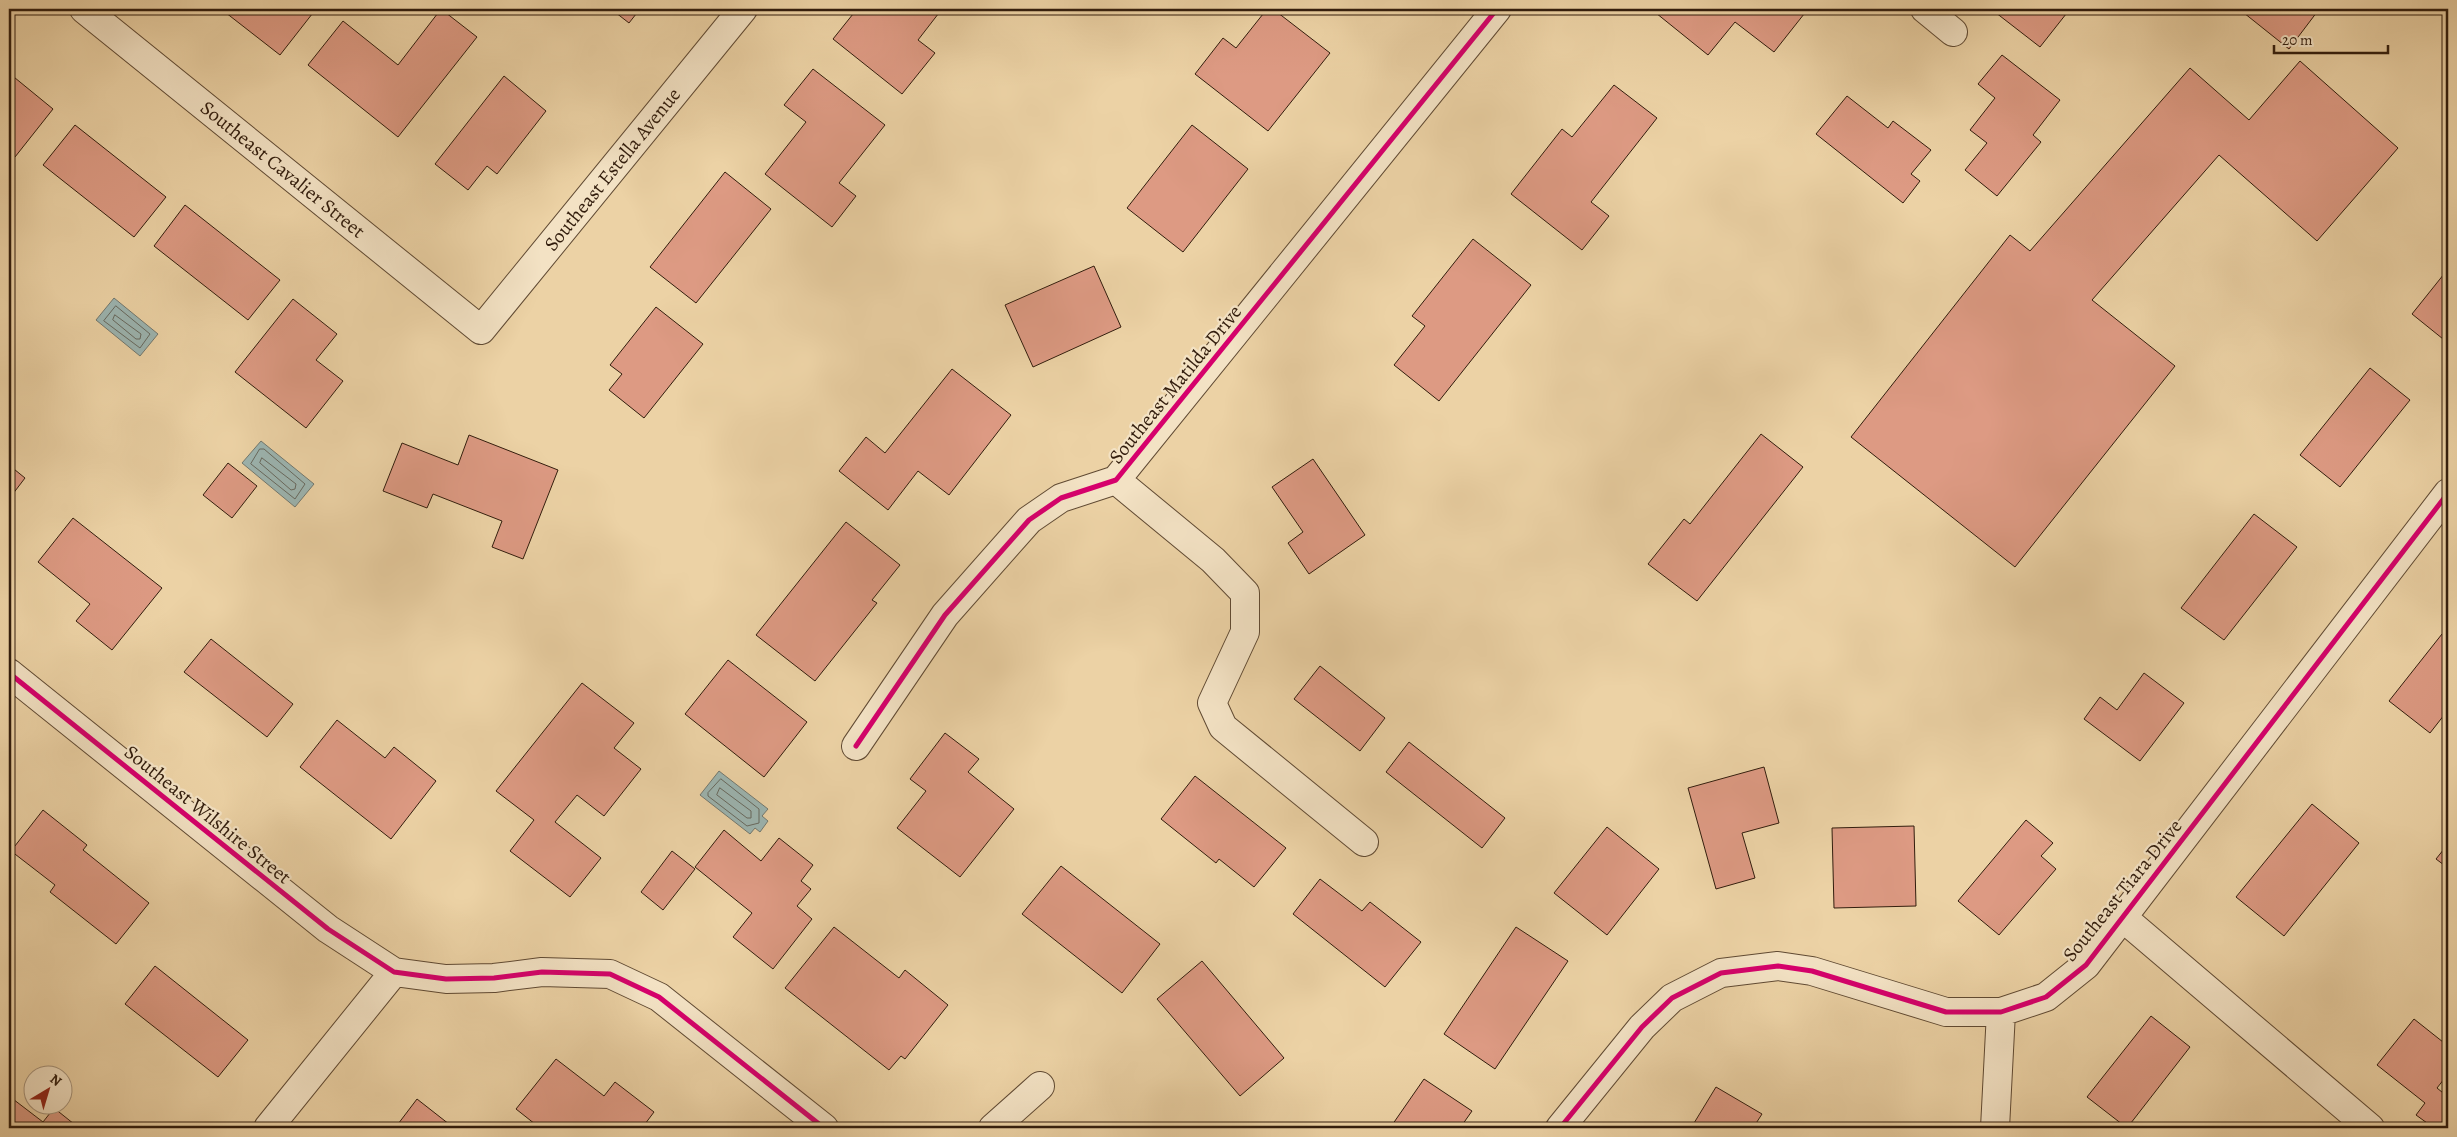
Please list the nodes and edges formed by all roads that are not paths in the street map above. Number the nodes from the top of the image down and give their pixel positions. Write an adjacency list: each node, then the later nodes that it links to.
1 (84, 9): 6 (street, Southeast Cavalier Street)
2 (743, 9): 6 (street, Southeast Estella Avenue)
3 (1497, 9): 7 (street, Southeast Matilda Drive)
4 (1924, 9): 5 (street)
5 (1953, 32)
6 (481, 330)
7 (1116, 480): 10 (street, Southeast Matilda Drive); 11 (street)
8 (2443, 510): 12 (street, Southeast Tiara Drive)
9 (9, 673): 13 (street, Southeast Wilshire Street)
10 (856, 746)
11 (1364, 842)
12 (2122, 917): 14 (street, Southeast Tiara Drive); 21 (street)
13 (394, 972): 16 (street); 17 (street)
14 (2001, 1012): 19 (street, Southeast Tiara Drive); 20 (street)
15 (1040, 1086): 18 (street)
16 (268, 1128)
17 (824, 1128)
18 (993, 1128)
19 (1560, 1128)
20 (1995, 1128)
21 (2370, 1128)

